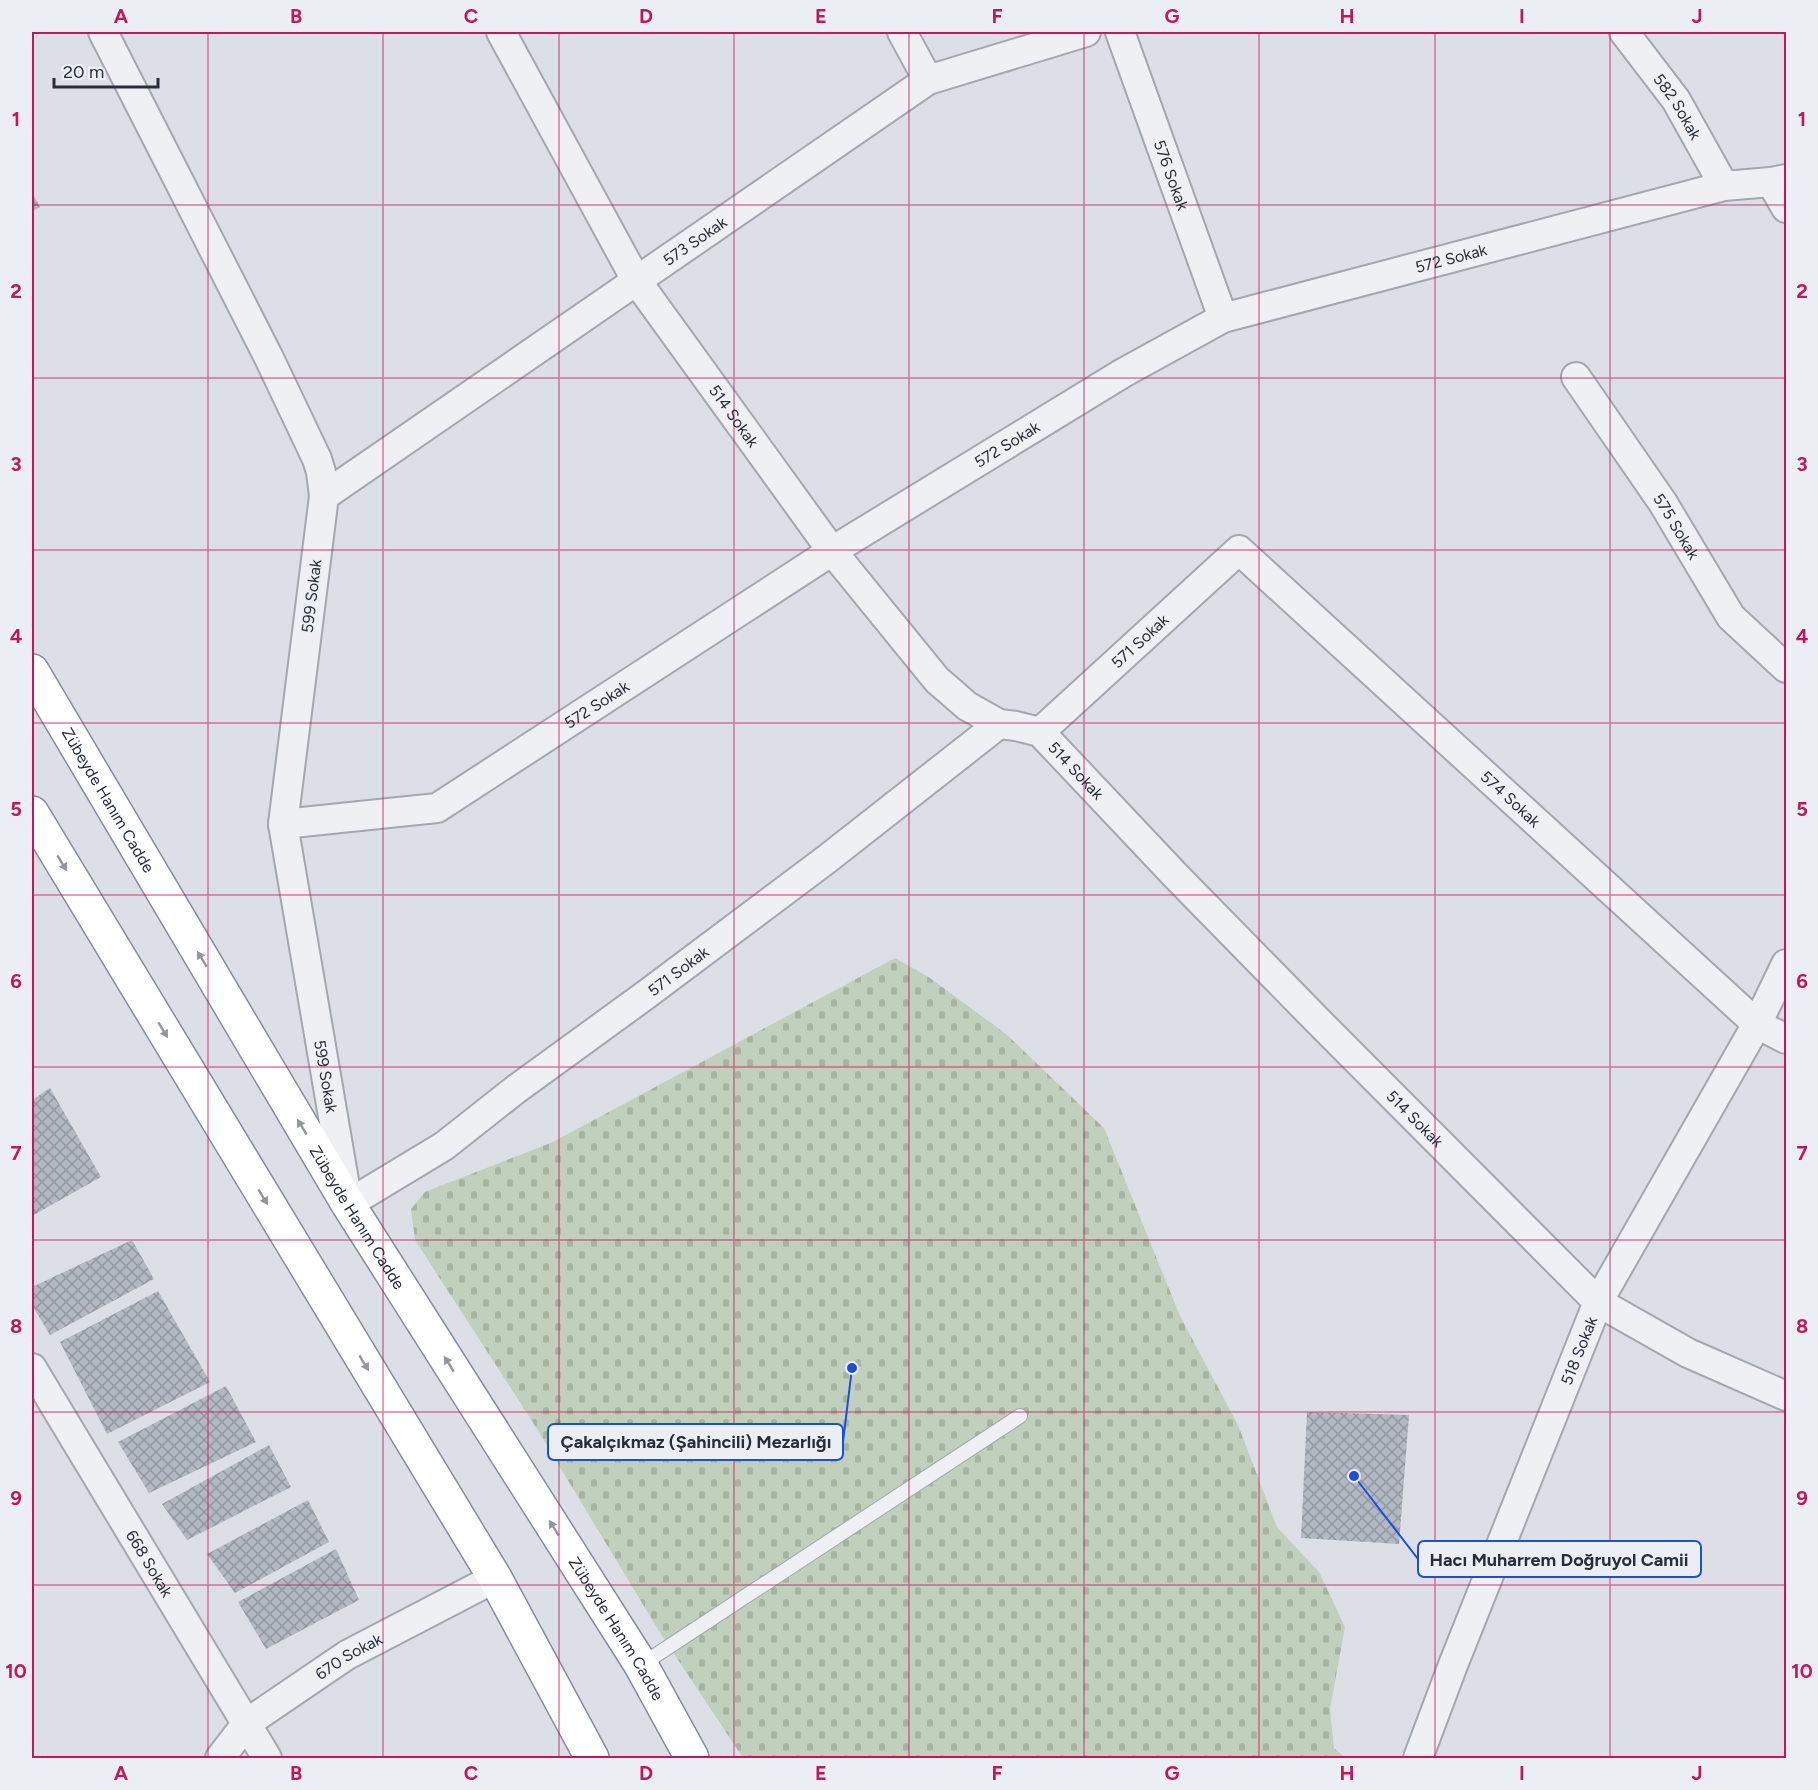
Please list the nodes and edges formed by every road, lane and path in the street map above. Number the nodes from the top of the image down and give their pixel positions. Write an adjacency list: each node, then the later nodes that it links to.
1 (103, 32): 14 (street, 599 Sokak)
2 (501, 32): 11 (street, 514 Sokak)
3 (902, 32): 7 (street)
4 (1086, 32): 7 (street, 573 Sokak)
5 (1120, 32): 12 (street, 576 Sokak)
6 (1624, 32): 9 (street, 582 Sokak)
7 (928, 80): 11 (street, 573 Sokak)
8 (1779, 181): 9 (street, 572 Sokak); 10 (street)
9 (1724, 186): 12 (street, 572 Sokak)
10 (1786, 208)
11 (636, 280): 14 (street, 573 Sokak); 16 (street, 514 Sokak)
12 (1223, 318): 16 (street, 572 Sokak)
13 (1576, 377): 17 (street, 575 Sokak)
14 (324, 496): 22 (street, 599 Sokak)
15 (1239, 550): 20 (street, 571 Sokak); 24 (street, 574 Sokak)
16 (832, 551): 19 (street, 514 Sokak); 22 (street, 572 Sokak)
17 (1786, 668)
18 (32, 671): 26 (highway, Zübeyde Hanım Cadde, one-way to 18)
19 (999, 724): 20 (street, 514 Sokak); 26 (street, 571 Sokak)
20 (1040, 732): 27 (street, 514 Sokak)
21 (32, 813): 31 (highway, one-way to 31)
22 (283, 824): 26 (street, 599 Sokak)
23 (1786, 964): 24 (street, 518 Sokak)
24 (1756, 1024): 25 (street, 574 Sokak); 27 (street, 518 Sokak)
25 (1786, 1039)
26 (348, 1204): 32 (highway, Zübeyde Hanım Cadde, one-way to 26)
27 (1598, 1302): 29 (street, 514 Sokak); 38 (street, 518 Sokak)
28 (32, 1368): 33 (street, 668 Sokak)
29 (1786, 1395)
30 (1020, 1416): 32 (lane)
31 (495, 1578): 33 (street, 670 Sokak); 36 (highway)
32 (641, 1665): 37 (highway, Zübeyde Hanım Cadde)
33 (247, 1724): 34 (street, 670 Sokak); 35 (street, 668 Sokak)
34 (220, 1758)
35 (267, 1758)
36 (592, 1758)
37 (692, 1758)
38 (1418, 1758)

